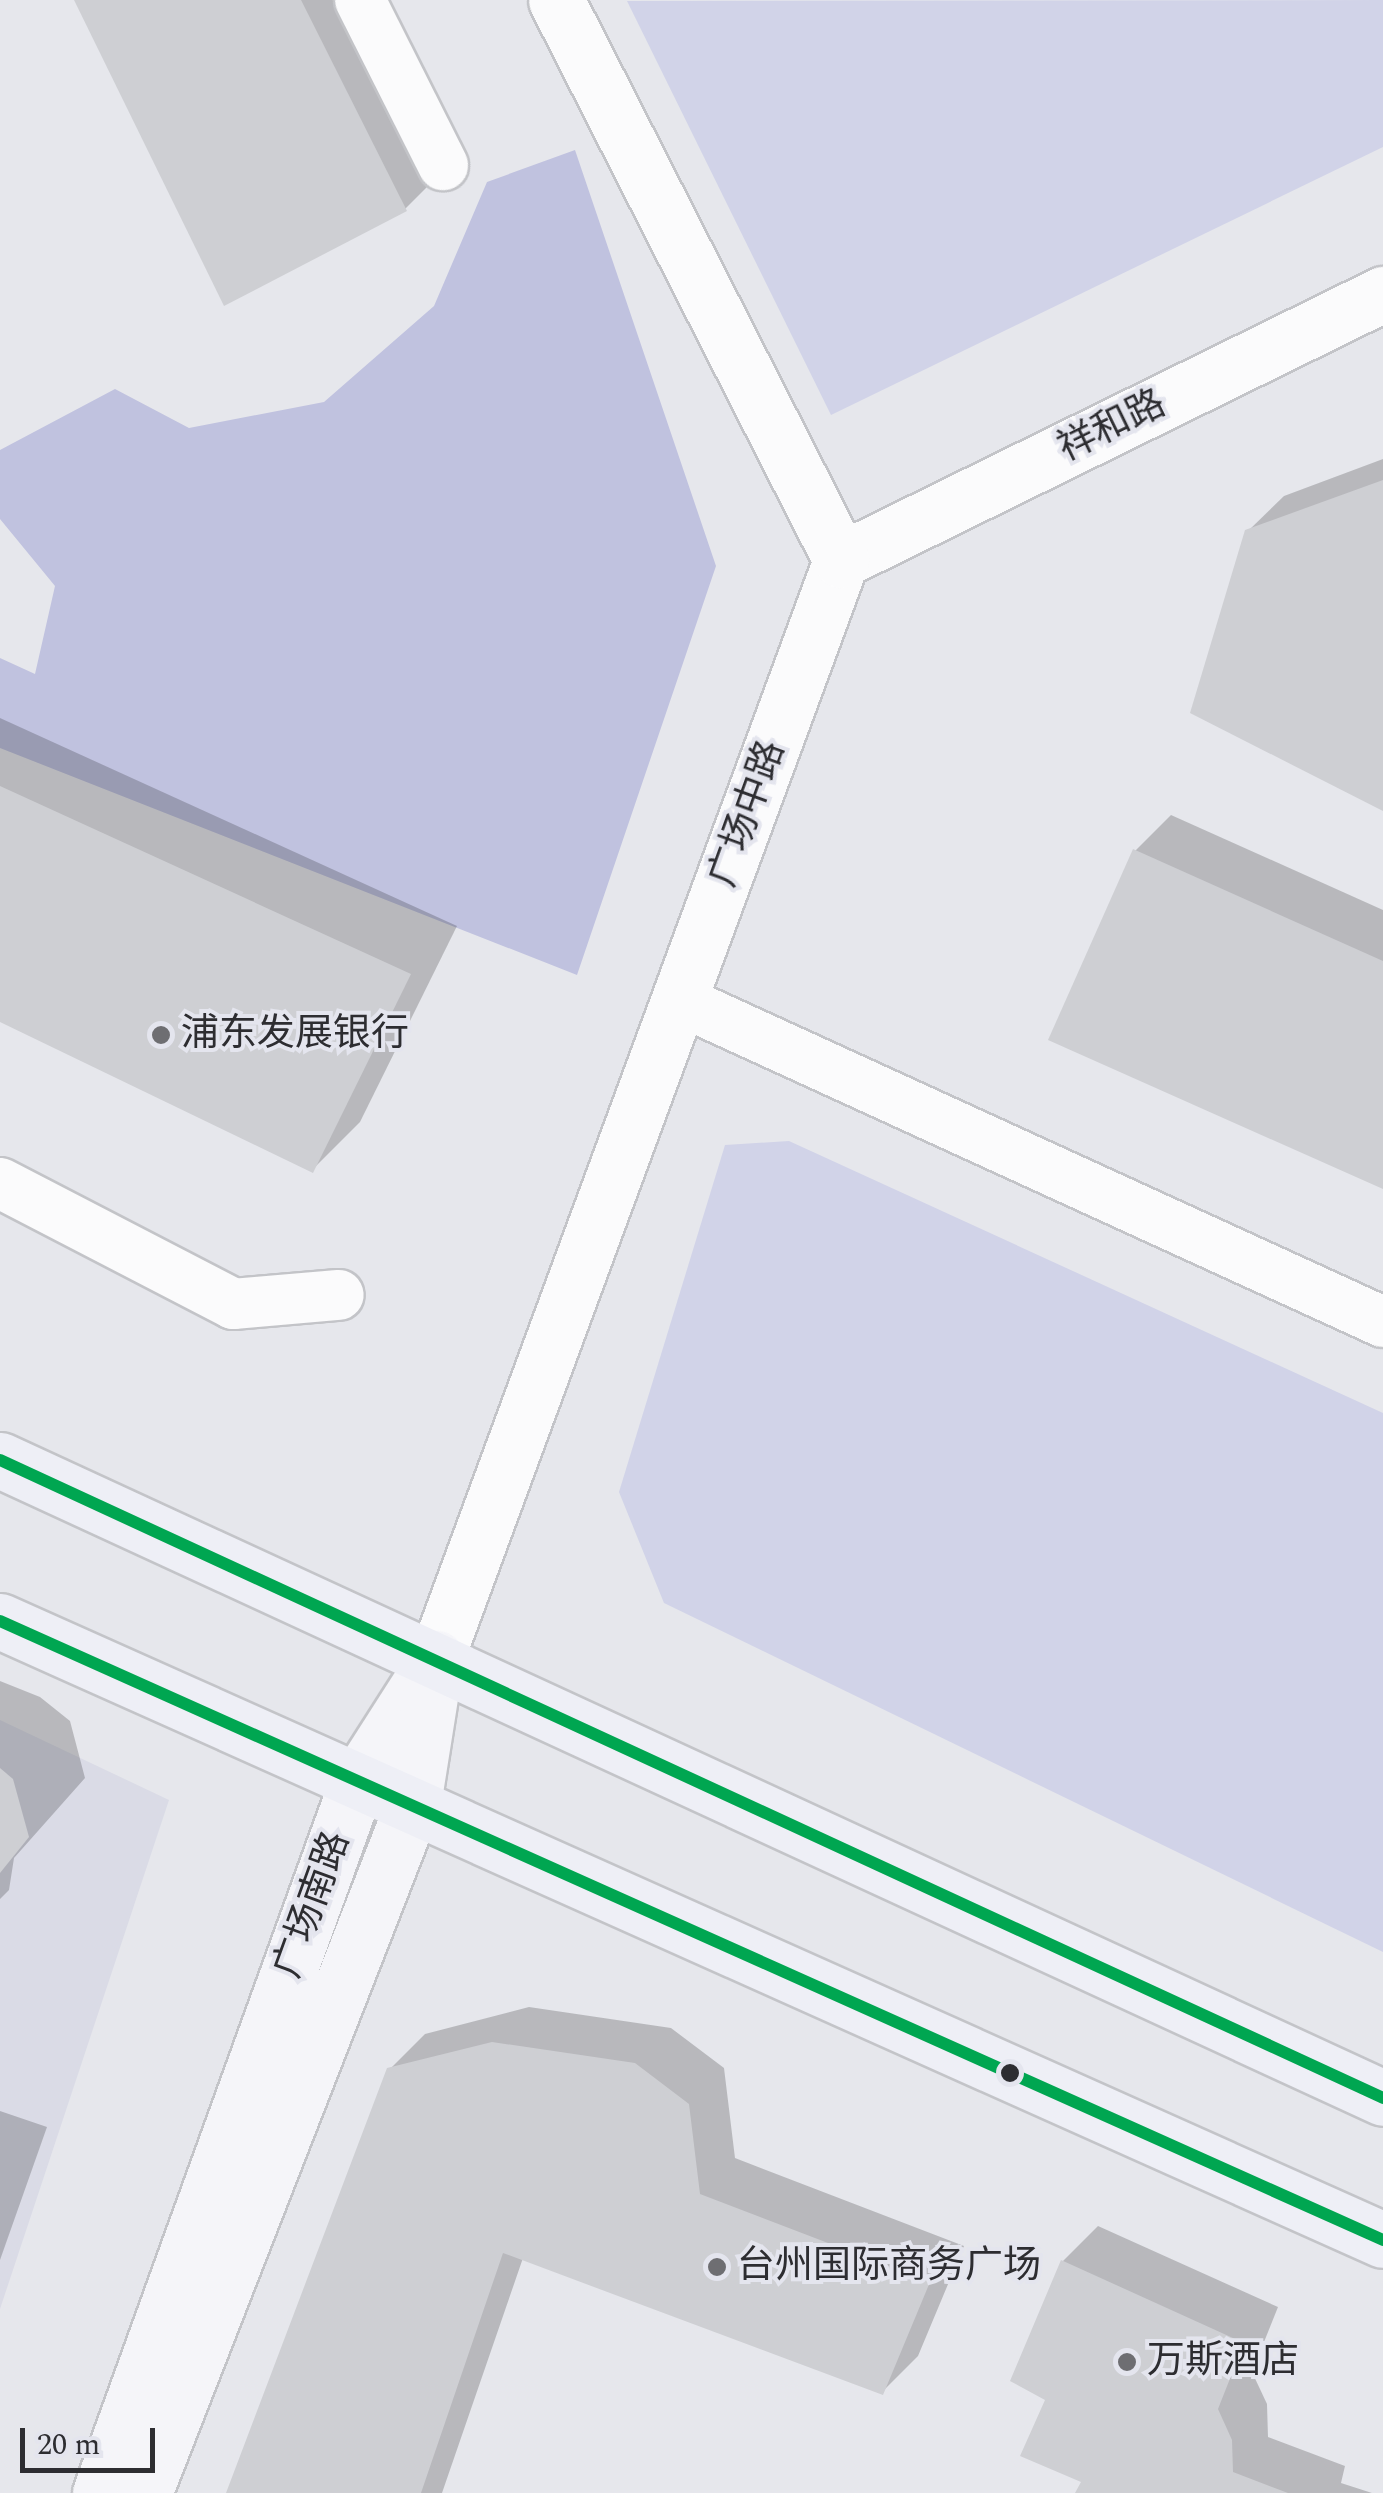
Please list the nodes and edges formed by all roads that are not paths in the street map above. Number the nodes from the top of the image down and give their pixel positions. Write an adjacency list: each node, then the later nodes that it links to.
1 (360, 0): 3 (street)
2 (556, 0): 5 (street)
3 (442, 166)
4 (1383, 294): 5 (street, 祥和路)
5 (841, 560): 6 (street, 广场中路)
6 (680, 1000): 9 (street); 12 (street, 广场中路)
7 (0, 1183): 8 (street)
8 (339, 1295)
9 (1383, 1322)
10 (0, 1460): 12 (main road)
11 (0, 1621): 13 (main road)
12 (436, 1658): 13 (main road, 广场南路); 14 (main road, 广场南路); 15 (main road)
13 (358, 1780): 14 (main road); 17 (main road, 广场南路)
14 (412, 1804): 16 (main road); 18 (main road, 广场南路)
15 (1383, 2098)
16 (1383, 2240)
17 (100, 2493)
18 (144, 2493)

